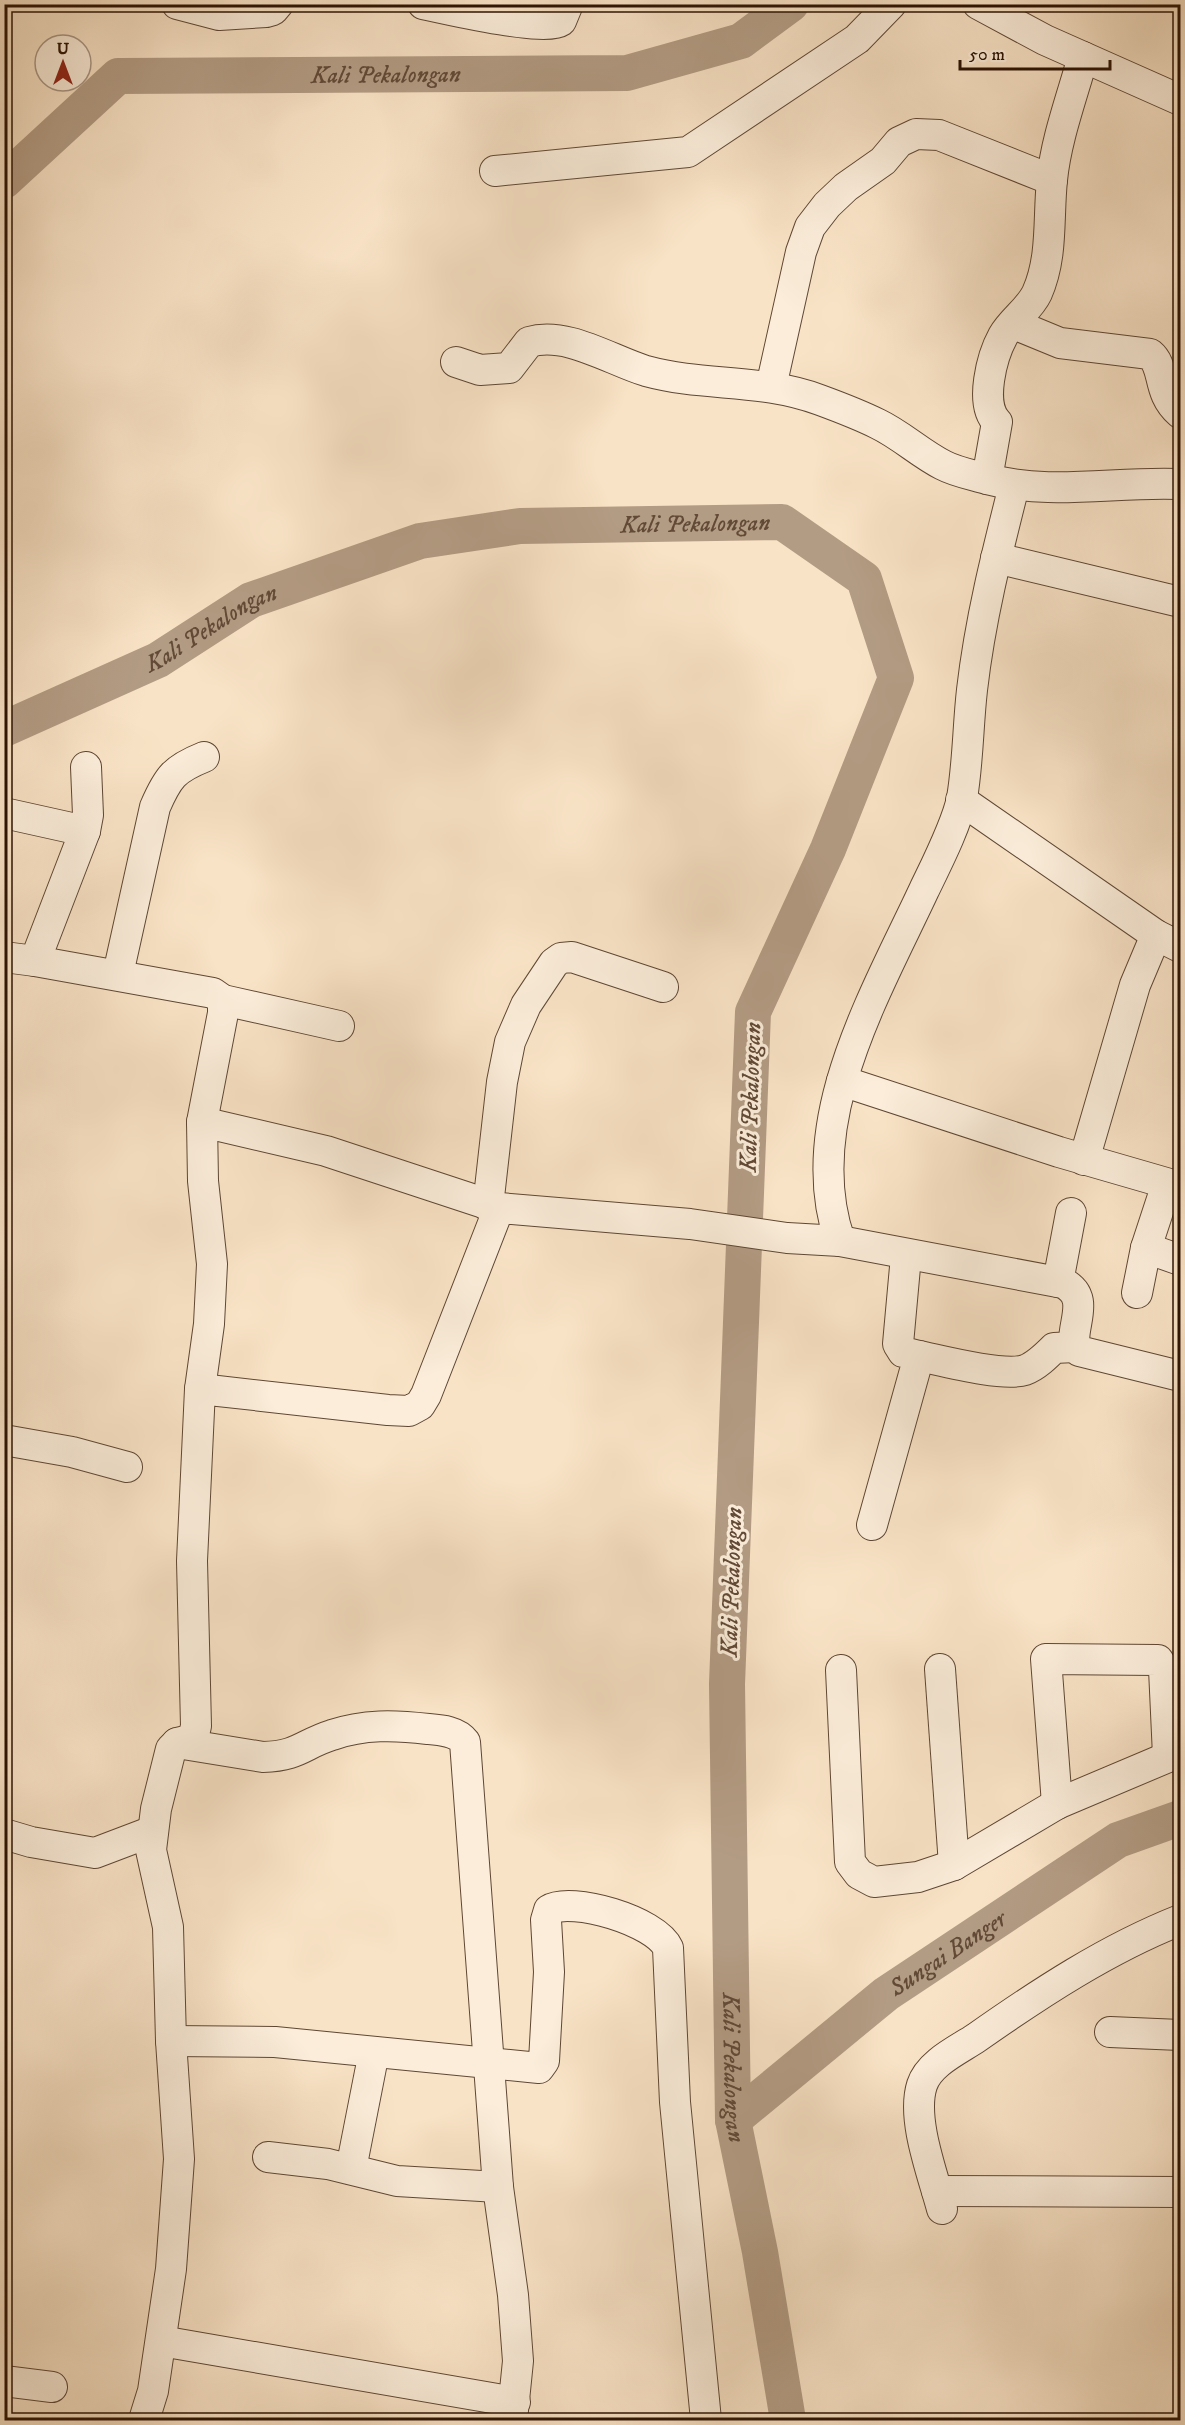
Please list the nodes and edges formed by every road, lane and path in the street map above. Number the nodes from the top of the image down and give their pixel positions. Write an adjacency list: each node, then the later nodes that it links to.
1 (177, 4): 2 (street)
2 (278, 4)
3 (568, 4): 7 (street)
4 (891, 4): 10 (street)
5 (978, 4): 8 (street)
6 (425, 5): 7 (street)
7 (498, 12)
8 (1083, 57): 9 (street); 11 (street)
9 (1180, 100)
10 (495, 171)
11 (1052, 180): 12 (street); 14 (street)
12 (1014, 324): 15 (street); 17 (street)
13 (456, 362): 14 (street)
14 (771, 387): 17 (street)
15 (1180, 413)
16 (1180, 481): 17 (street)
17 (1000, 482): 18 (street)
18 (996, 558): 19 (street); 22 (street)
19 (1180, 602)
20 (204, 757): 28 (street)
21 (86, 767): 24 (street)
22 (962, 800): 25 (street); 32 (street)
23 (4, 813): 24 (street)
24 (85, 831): 27 (street)
25 (1168, 941): 34 (street)
26 (4, 957): 27 (street)
27 (35, 961): 28 (street)
28 (118, 974): 30 (street)
29 (663, 987): 36 (street)
30 (223, 1000): 31 (street); 33 (street)
31 (339, 1026)
32 (842, 1081): 34 (street); 38 (street)
33 (202, 1122): 36 (street); 47 (street)
34 (1084, 1160): 35 (street)
35 (1174, 1186): 39 (street)
36 (493, 1208): 38 (street); 47 (street)
37 (1071, 1214): 42 (street)
38 (840, 1241): 40 (street)
39 (1146, 1248): 41 (street); 43 (street)
40 (906, 1256): 42 (street); 45 (street)
41 (1180, 1260)
42 (1058, 1282): 44 (street)
43 (1137, 1293)
44 (1075, 1347): 45 (street); 46 (street)
45 (919, 1356): 50 (street)
46 (1180, 1376)
47 (200, 1389): 53 (street)
48 (4, 1440): 49 (street)
49 (127, 1467)
50 (872, 1525)
51 (940, 1669): 58 (street)
52 (841, 1670): 58 (street)
53 (177, 1743): 56 (street); 64 (street)
54 (1174, 1754): 55 (street); 55 (street)
55 (1057, 1804): 58 (street)
56 (153, 1831): 57 (street); 62 (street)
57 (4, 1834)
58 (954, 1865)
59 (1180, 1920): 68 (street)
60 (1110, 2032): 61 (street)
61 (1180, 2035)
62 (171, 2041): 63 (street); 69 (street)
63 (374, 2052): 64 (street); 66 (street)
64 (487, 2064): 67 (street); 74 (street)
65 (268, 2157): 66 (street)
66 (351, 2169): 67 (street)
67 (498, 2187): 72 (street)
68 (1180, 2192)
69 (161, 2341): 72 (street); 73 (street)
70 (4, 2381): 71 (street)
71 (52, 2387)
72 (514, 2411)
73 (144, 2421)
74 (706, 2421)

